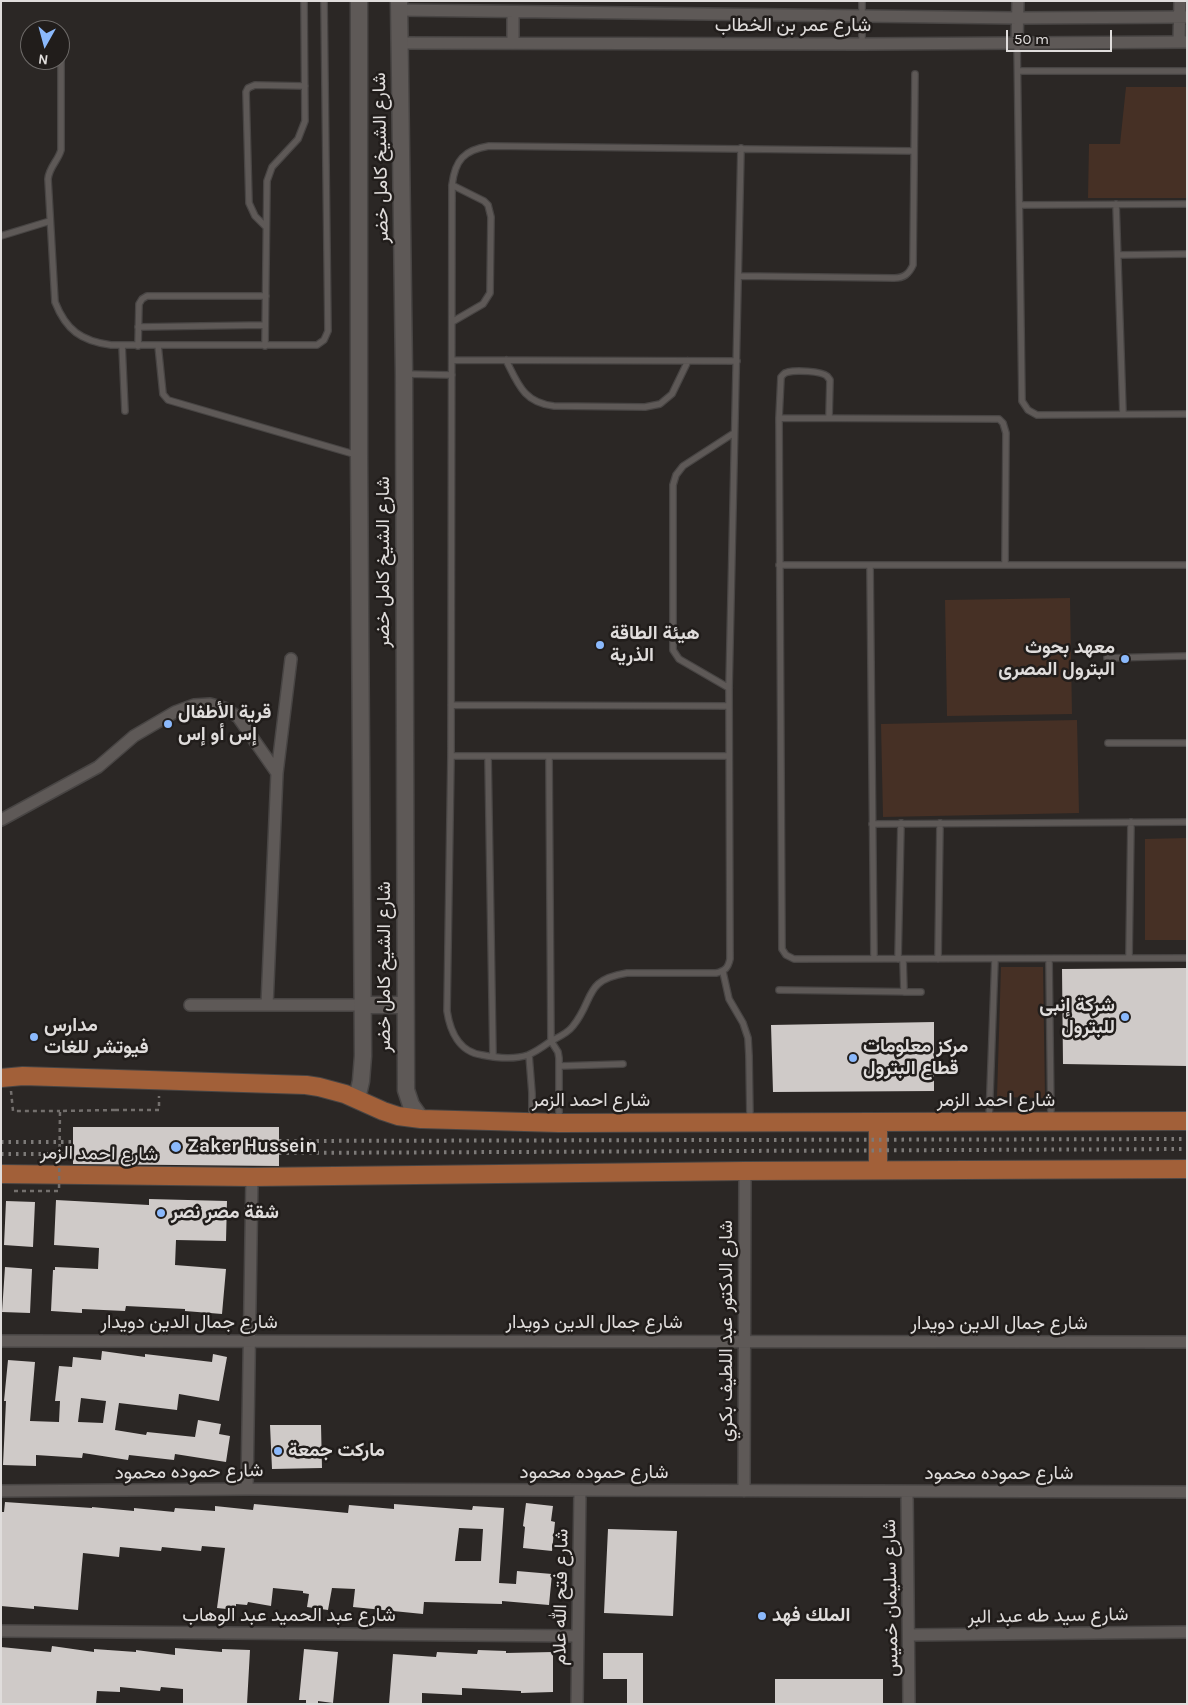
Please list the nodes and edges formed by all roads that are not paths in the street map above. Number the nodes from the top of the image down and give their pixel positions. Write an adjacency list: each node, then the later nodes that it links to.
1 (304, 1): 21 (lane)
2 (324, 1): 41 (lane)
3 (359, 1): 54 (main road, شارع الشيخ كامل خضر)
4 (862, 1): 9 (lane)
5 (1018, 1): 11 (street)
6 (1180, 1): 10 (street)
7 (399, 6): 8 (street, شارع عمر بن الخطاب); 15 (main road, شارع الشيخ كامل خضر)
8 (514, 12): 9 (street, شارع عمر بن الخطاب); 12 (street)
9 (862, 16): 11 (street, شارع عمر بن الخطاب); 16 (lane)
10 (1183, 17): 11 (street, شارع عمر بن الخطاب); 14 (street)
11 (1018, 18): 13 (street)
12 (513, 42): 15 (street, شارع عمر بن الخطاب); 16 (street, شارع عمر بن الخطاب)
13 (1017, 42): 14 (street, شارع عمر بن الخطاب); 16 (street, شارع عمر بن الخطاب); 18 (lane)
14 (1183, 42)
15 (399, 43): 46 (main road, شارع الشيخ كامل خضر)
16 (862, 44)
17 (61, 70): 28 (lane)
18 (1018, 71): 19 (lane); 27 (lane)
19 (1187, 71)
20 (915, 74): 23 (lane)
21 (305, 86): 29 (lane); 29 (lane)
22 (742, 148): 23 (lane); 24 (lane); 33 (lane)
23 (914, 151): 33 (lane)
24 (452, 185): 35 (lane); 35 (lane)
25 (1116, 204): 26 (lane); 27 (lane); 32 (lane)
26 (1187, 204)
27 (1020, 205): 49 (lane)
28 (50, 221): 30 (lane); 38 (lane)
29 (265, 226): 34 (lane)
30 (1, 236)
31 (1187, 254): 32 (lane)
32 (1118, 255): 49 (lane)
33 (740, 276): 45 (lane)
34 (266, 296): 36 (lane); 37 (lane)
35 (452, 322): 42 (lane)
36 (265, 325): 37 (lane); 41 (lane)
37 (138, 327): 40 (lane)
38 (122, 345): 40 (lane); 48 (lane)
39 (158, 345): 40 (lane); 41 (lane); 54 (lane)
40 (138, 346)
41 (265, 346)
42 (452, 360): 43 (lane); 47 (lane)
43 (506, 360): 44 (lane); 44 (lane)
44 (688, 361): 45 (lane)
45 (737, 361): 53 (lane)
46 (404, 374): 47 (lane); 92 (main road, شارع الشيخ كامل خضر)
47 (452, 375): 63 (lane)
48 (126, 411)
49 (1123, 414): 50 (lane)
50 (1187, 414)
51 (780, 418): 52 (lane); 52 (lane); 55 (lane)
52 (829, 418): 57 (lane)
53 (734, 433): 62 (lane); 62 (lane)
54 (359, 455): 91 (main road, شارع الشيخ كامل خضر)
55 (779, 565): 56 (lane); 80 (lane)
56 (870, 565): 57 (lane); 77 (lane)
57 (1006, 566): 58 (lane)
58 (1187, 566)
59 (1187, 656): 60 (lane)
60 (1107, 658)
61 (291, 659): 71 (street)
62 (729, 688): 64 (lane)
63 (451, 705): 64 (lane); 67 (lane)
64 (729, 706): 70 (lane)
65 (1108, 743): 66 (lane)
66 (1187, 743)
67 (451, 756): 68 (lane); 95 (lane)
68 (488, 756): 69 (lane); 95 (lane)
69 (549, 756): 70 (lane); 93 (lane)
70 (729, 756): 85 (lane)
71 (277, 773): 72 (street); 90 (street)
72 (1, 820)
73 (1131, 822): 74 (lane); 76 (lane); 78 (lane)
74 (1187, 822)
75 (901, 823): 76 (lane); 77 (lane); 81 (lane)
76 (940, 823): 82 (lane)
77 (872, 824): 80 (lane)
78 (1129, 958): 79 (lane); 84 (lane)
79 (1187, 958)
80 (874, 959): 81 (lane)
81 (900, 959): 82 (lane); 87 (lane)
82 (938, 959): 83 (lane)
83 (995, 959): 84 (lane); 102 (lane)
84 (1049, 959): 103 (lane)
85 (723, 972): 93 (lane); 106 (lane)
86 (779, 990): 87 (lane)
87 (904, 992): 88 (lane)
88 (921, 992)
89 (190, 1005): 90 (street)
90 (267, 1005): 91 (street)
91 (362, 1005): 92 (main road); 99 (main road, شارع الشيخ كامل خضر)
92 (404, 1005): 100 (main road, شارع الشيخ كامل خضر)
93 (551, 1041): 94 (lane); 97 (lane)
94 (529, 1054): 95 (lane); 104 (lane)
95 (493, 1057)
96 (623, 1064): 97 (lane)
97 (560, 1066): 105 (lane)
98 (1, 1078): 99 (main road, شارع احمد الزمر)
99 (357, 1099): 100 (main road, شارع احمد الزمر)
100 (421, 1119): 104 (main road, شارع احمد الزمر)
101 (1187, 1121): 103 (main road, شارع احمد الزمر)
102 (989, 1122): 103 (main road, شارع احمد الزمر); 107 (main road, شارع احمد الزمر)
103 (1051, 1122)
104 (532, 1123): 105 (main road, شارع احمد الزمر)
105 (559, 1123): 106 (main road, شارع احمد الزمر)
106 (750, 1123): 107 (main road, شارع احمد الزمر)
107 (878, 1123): 109 (main road)
108 (1187, 1168): 109 (main road, شارع احمد الزمر)
109 (878, 1169): 110 (main road, شارع احمد الزمر)
110 (745, 1170): 112 (main road, شارع احمد الزمر); 115 (street, شارع الدكتور عبد اللطيف بكري)
111 (1, 1174): 112 (main road, شارع احمد الزمر)
112 (252, 1177): 113 (street)
113 (249, 1340): 114 (street, شارع جمال الدين دويدار); 115 (street, شارع جمال الدين دويدار); 117 (street)
114 (1, 1341)
115 (743, 1341): 116 (street, شارع جمال الدين دويدار); 119 (street, شارع الدكتور عبد اللطيف بكري)
116 (1187, 1342)
117 (247, 1488): 118 (street, شارع حموده محمود); 120 (street, شارع حموده محمود)
118 (580, 1491): 119 (street, شارع حموده محمود); 126 (street, شارع فتح الله علام)
119 (744, 1491): 121 (street, شارع حموده محمود)
120 (1, 1492)
121 (907, 1492): 122 (street, شارع حموده محمود); 125 (street, شارع سليمان خميس)
122 (1187, 1492)
123 (1, 1631): 126 (street, شارع عبد الحميد عبد الوهاب)
124 (1187, 1632): 125 (street, شارع سيد طه عبد البر)
125 (909, 1635): 128 (street, شارع سليمان خميس)
126 (577, 1636): 127 (street, شارع فتح الله علام)
127 (577, 1704)
128 (909, 1704)

